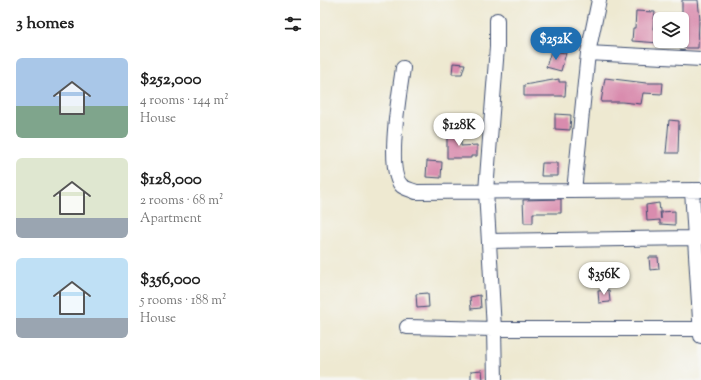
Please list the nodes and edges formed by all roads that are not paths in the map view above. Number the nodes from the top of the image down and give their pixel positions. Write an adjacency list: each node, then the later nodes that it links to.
1 (599, 0): 3 (street)
2 (498, 20): 7 (street)
3 (588, 53): 4 (street); 8 (street)
4 (701, 58)
5 (403, 68): 7 (street)
6 (697, 190): 8 (street); 9 (street)
7 (486, 191): 8 (street); 10 (street)
8 (574, 191)
9 (695, 238): 10 (street); 13 (street)
10 (489, 241): 12 (street)
11 (407, 327): 12 (street)
12 (494, 329): 13 (street); 15 (street)
13 (701, 329): 14 (street)
14 (701, 336)
15 (495, 380)

